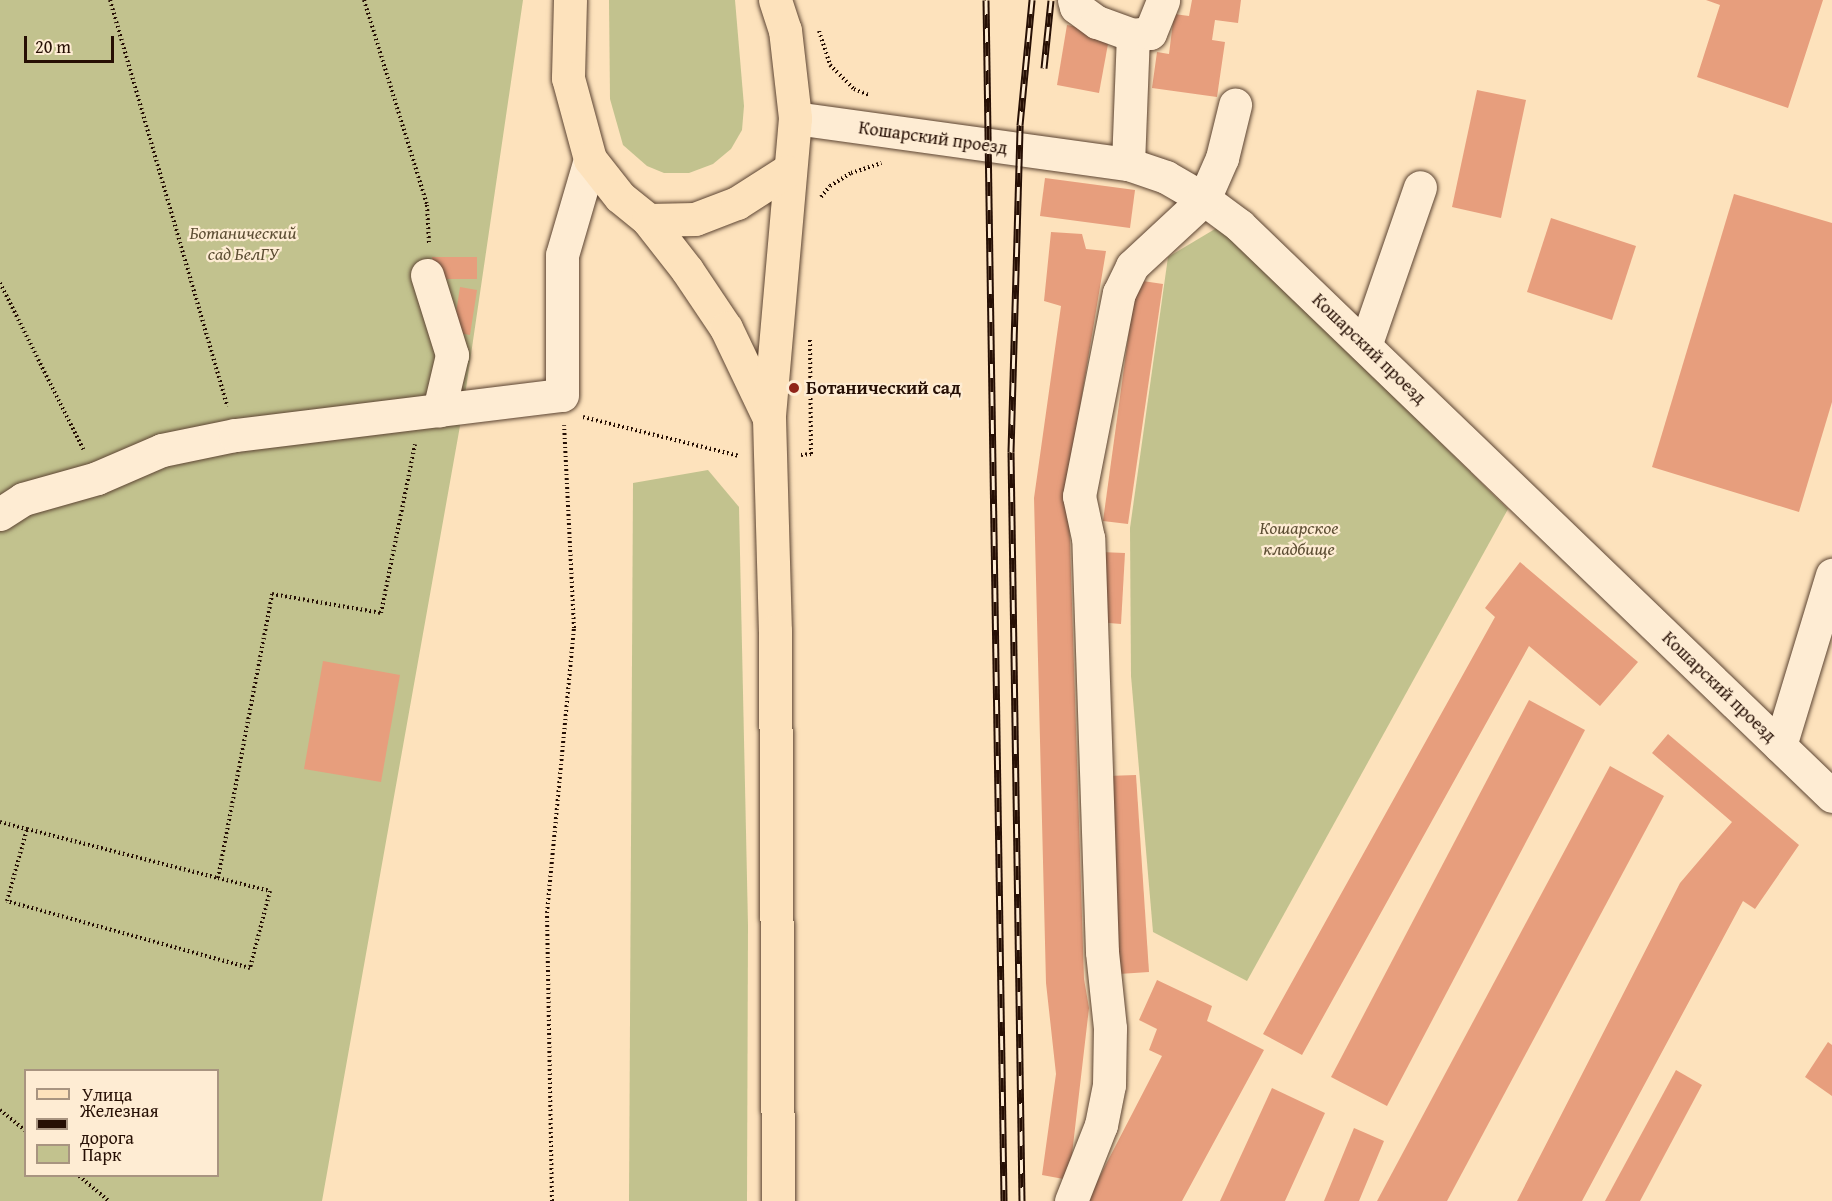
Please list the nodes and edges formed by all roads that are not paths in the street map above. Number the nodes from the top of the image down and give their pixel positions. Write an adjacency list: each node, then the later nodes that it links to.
1 (570, 0): 8 (main road)
2 (775, 0): 7 (main road)
3 (1074, 0): 5 (street)
4 (1162, 0): 5 (street)
5 (1133, 35): 9 (street)
6 (1234, 105): 12 (street)
7 (795, 118): 9 (street, Кошарский проезд); 10 (main road)
8 (590, 159): 13 (main road); 16 (street)
9 (1128, 164): 12 (street, Кошарский проезд)
10 (788, 171): 13 (main road); 17 (main road)
11 (1420, 187): 15 (street)
12 (1204, 199): 15 (street, Кошарский проезд); 23 (street)
13 (648, 219): 17 (main road)
14 (427, 275): 16 (street)
15 (1365, 346): 20 (street, Кошарский проезд)
16 (439, 410): 18 (street)
17 (769, 418): 22 (main road)
18 (0, 514)
19 (1832, 575): 20 (street)
20 (1780, 746): 21 (street, Кошарский проезд)
21 (1832, 796)
22 (778, 1201)
23 (1071, 1201)

